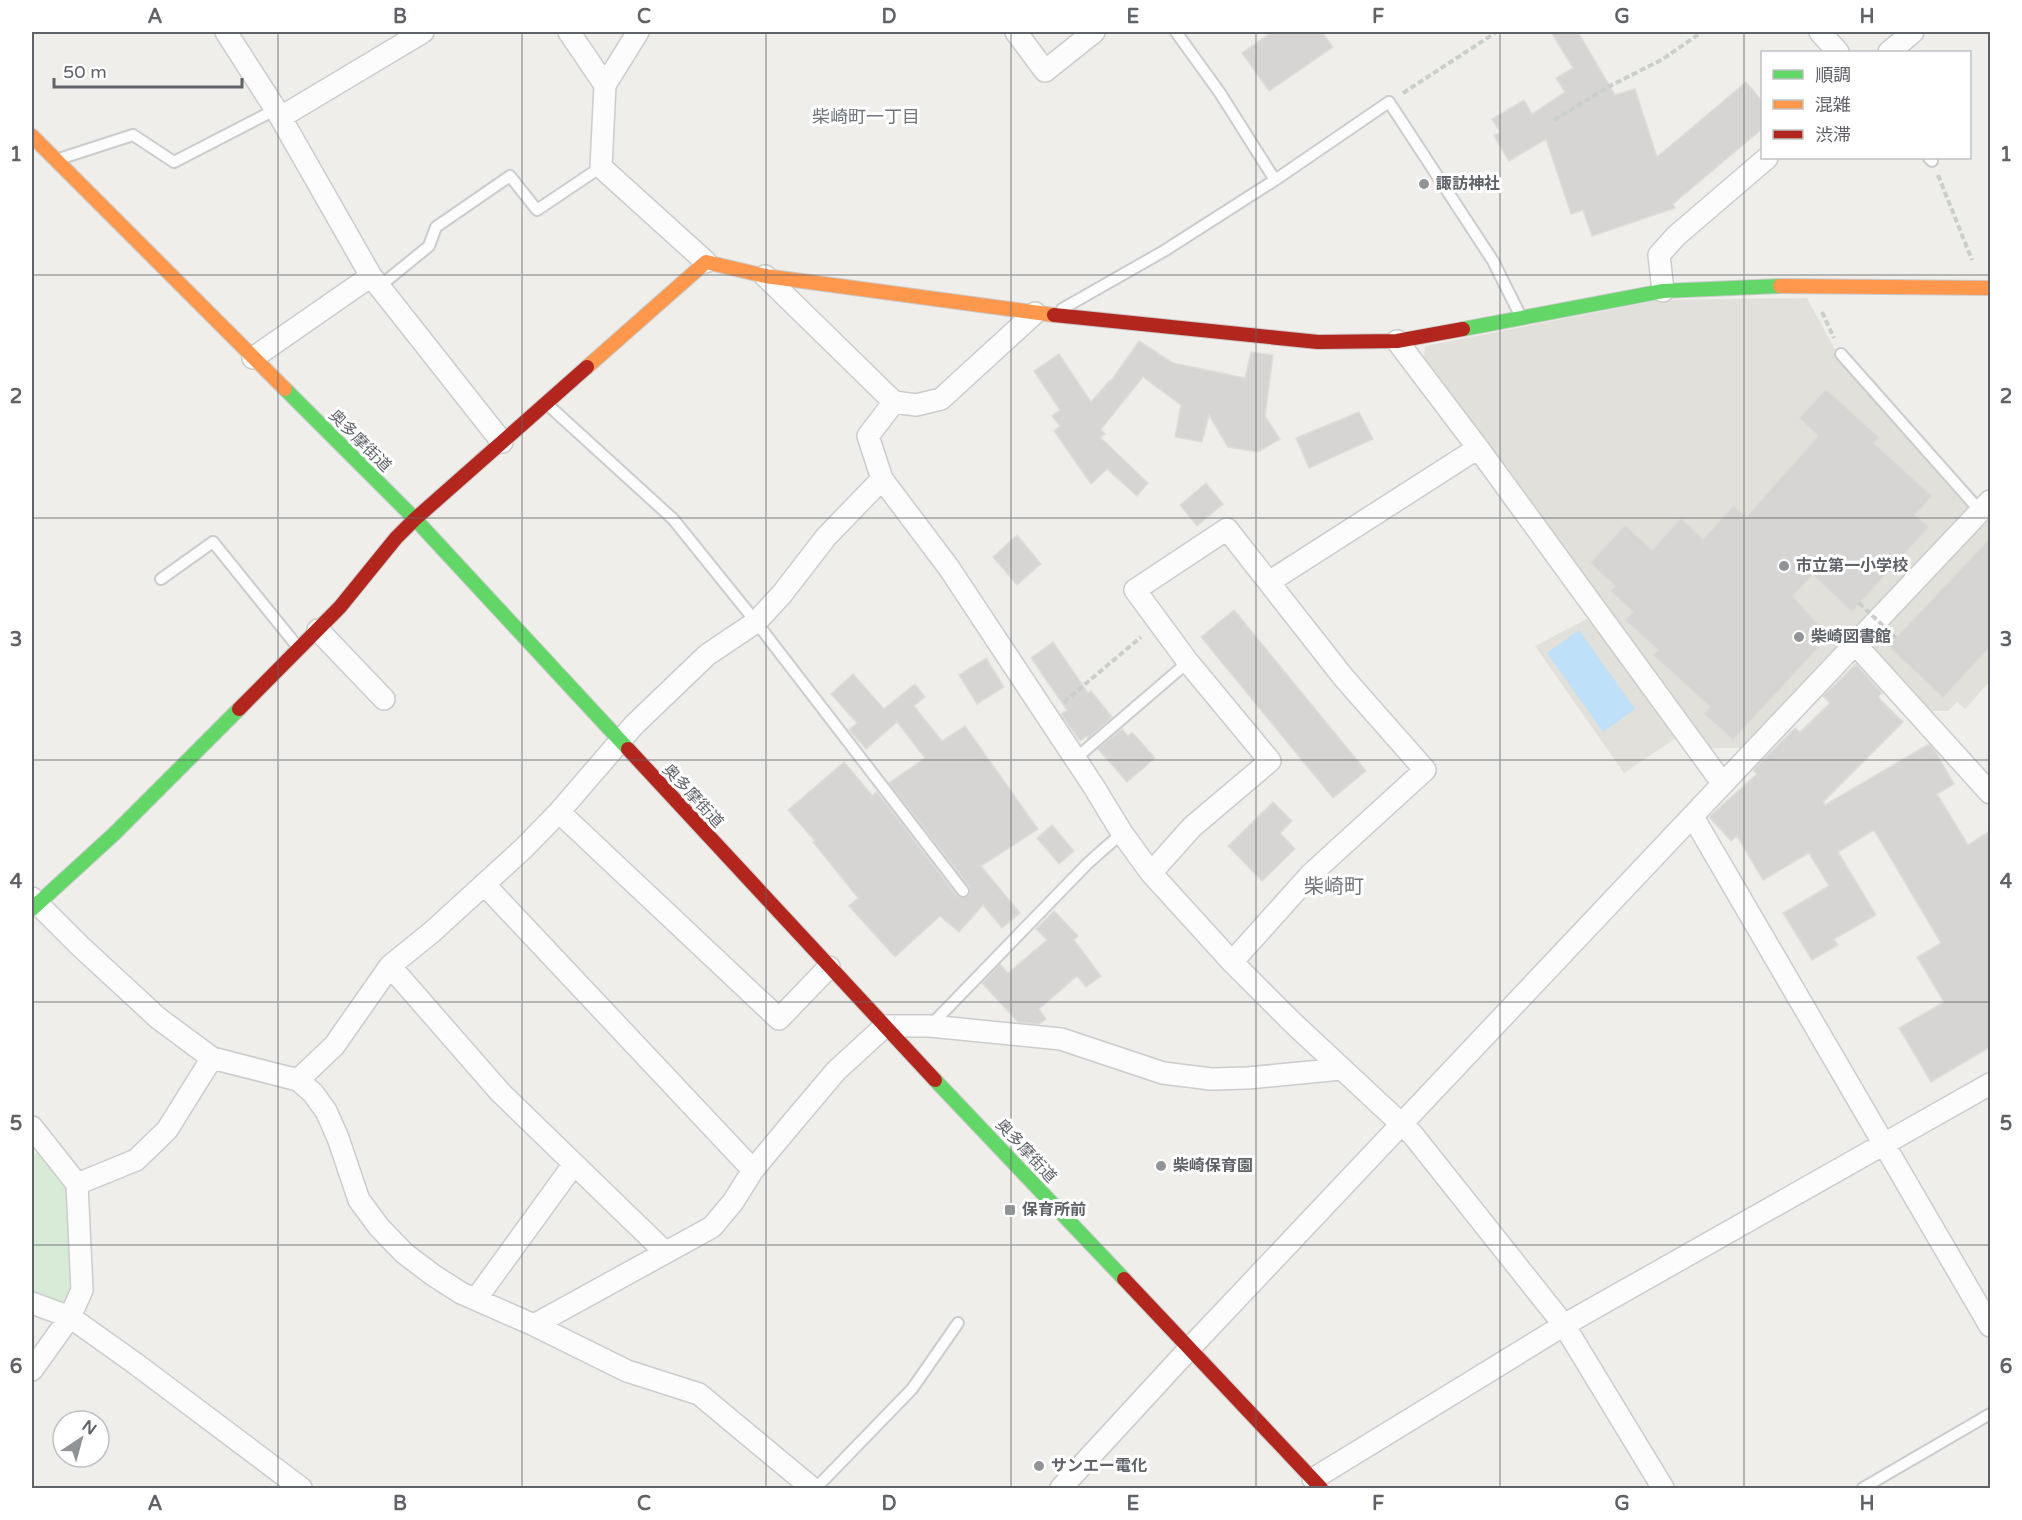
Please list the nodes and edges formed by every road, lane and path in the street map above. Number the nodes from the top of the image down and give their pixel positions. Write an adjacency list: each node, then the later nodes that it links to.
1 (226, 32): 16 (street)
2 (423, 32): 16 (street)
3 (569, 32): 14 (street)
4 (638, 32): 14 (street)
5 (1016, 32): 6 (street)
6 (1094, 32)
7 (1176, 32): 23 (lane)
8 (1702, 32): 17 (path)
9 (1820, 32): 12 (street)
10 (1913, 32): 13 (street)
11 (1495, 33): 15 (path)
12 (1837, 51)
13 (1890, 51)
14 (605, 85): 22 (street)
15 (1389, 102): 23 (lane); 31 (lane)
16 (278, 114): 21 (lane); 26 (street)
17 (1554, 120)
18 (32, 136): 21 (street, 奥多摩街道)
19 (1766, 159): 29 (street)
20 (1930, 159): 28 (path)
21 (55, 160): 34 (street, 奥多摩街道)
22 (601, 167): 24 (street); 26 (lane)
23 (1275, 180): 30 (lane)
24 (706, 262): 25 (street); 36 (street)
25 (765, 276): 30 (street); 35 (street)
26 (375, 281): 34 (street); 37 (street)
27 (1809, 285): 28 (street); 29 (street); 33 (path)
28 (1987, 288)
29 (1663, 291): 31 (street)
30 (1043, 314): 32 (street); 35 (street)
31 (1521, 317): 32 (street)
32 (1397, 341): 38 (street)
33 (1842, 354): 40 (lane)
34 (253, 358): 41 (street, 奥多摩街道)
35 (894, 402): 39 (street)
36 (546, 403): 37 (street); 45 (lane)
37 (502, 442): 41 (street)
38 (1479, 448): 43 (street); 56 (street)
39 (882, 479): 45 (street); 53 (street)
40 (1986, 507): 49 (street)
41 (415, 519): 47 (street); 54 (street, 奥多摩街道)
42 (161, 579): 50 (lane)
43 (1269, 582): 46 (street); 65 (street)
44 (1859, 603): 48 (path, bridge)
45 (756, 622): 54 (street); 63 (lane)
46 (1157, 623): 51 (street); 53 (path)
47 (318, 630): 50 (street); 52 (street)
48 (1896, 638)
49 (1856, 645): 56 (street); 57 (street)
50 (300, 648): 64 (street)
51 (1188, 662): 55 (lane); 61 (street)
52 (384, 699)
53 (1047, 716): 55 (street)
54 (620, 742): 58 (street); 67 (street, 奥多摩街道)
55 (1075, 759): 60 (street)
56 (1723, 784): 59 (street)
57 (1990, 792)
58 (559, 812): 62 (street); 67 (street)
59 (1693, 817): 74 (street); 76 (street)
60 (1122, 833): 61 (street); 69 (lane)
61 (1151, 873): 65 (street)
62 (484, 884): 66 (street); 78 (street)
63 (963, 891)
64 (34, 903): 70 (street)
65 (1232, 962): 71 (street)
66 (390, 966): 72 (street); 77 (street)
67 (829, 967): 68 (street, 奥多摩街道)
68 (885, 1026): 69 (street); 78 (street); 88 (street, 奥多摩街道)
69 (930, 1026): 71 (street)
70 (212, 1058): 72 (street); 79 (street)
71 (1341, 1069): 74 (street)
72 (298, 1080): 81 (street)
73 (1990, 1084): 76 (street)
74 (1402, 1124): 86 (street); 88 (street)
75 (32, 1127): 79 (street)
76 (1884, 1146): 86 (street); 87 (street)
77 (574, 1164): 80 (street); 81 (street)
78 (753, 1170): 80 (street)
79 (77, 1184): 83 (street)
80 (665, 1252): 85 (street)
81 (476, 1299): 85 (street)
82 (32, 1303): 83 (street)
83 (69, 1317): 89 (street); 92 (street)
84 (958, 1323): 93 (lane)
85 (534, 1325): 93 (street)
86 (1564, 1325): 91 (street); 95 (street)
87 (1990, 1326)
88 (1189, 1349): 91 (street, 奥多摩街道); 94 (street)
89 (32, 1370)
90 (1990, 1414): 96 (lane)
91 (1317, 1484)
92 (300, 1488)
93 (814, 1488)
94 (1061, 1488)
95 (1663, 1488)
96 (1863, 1488)

